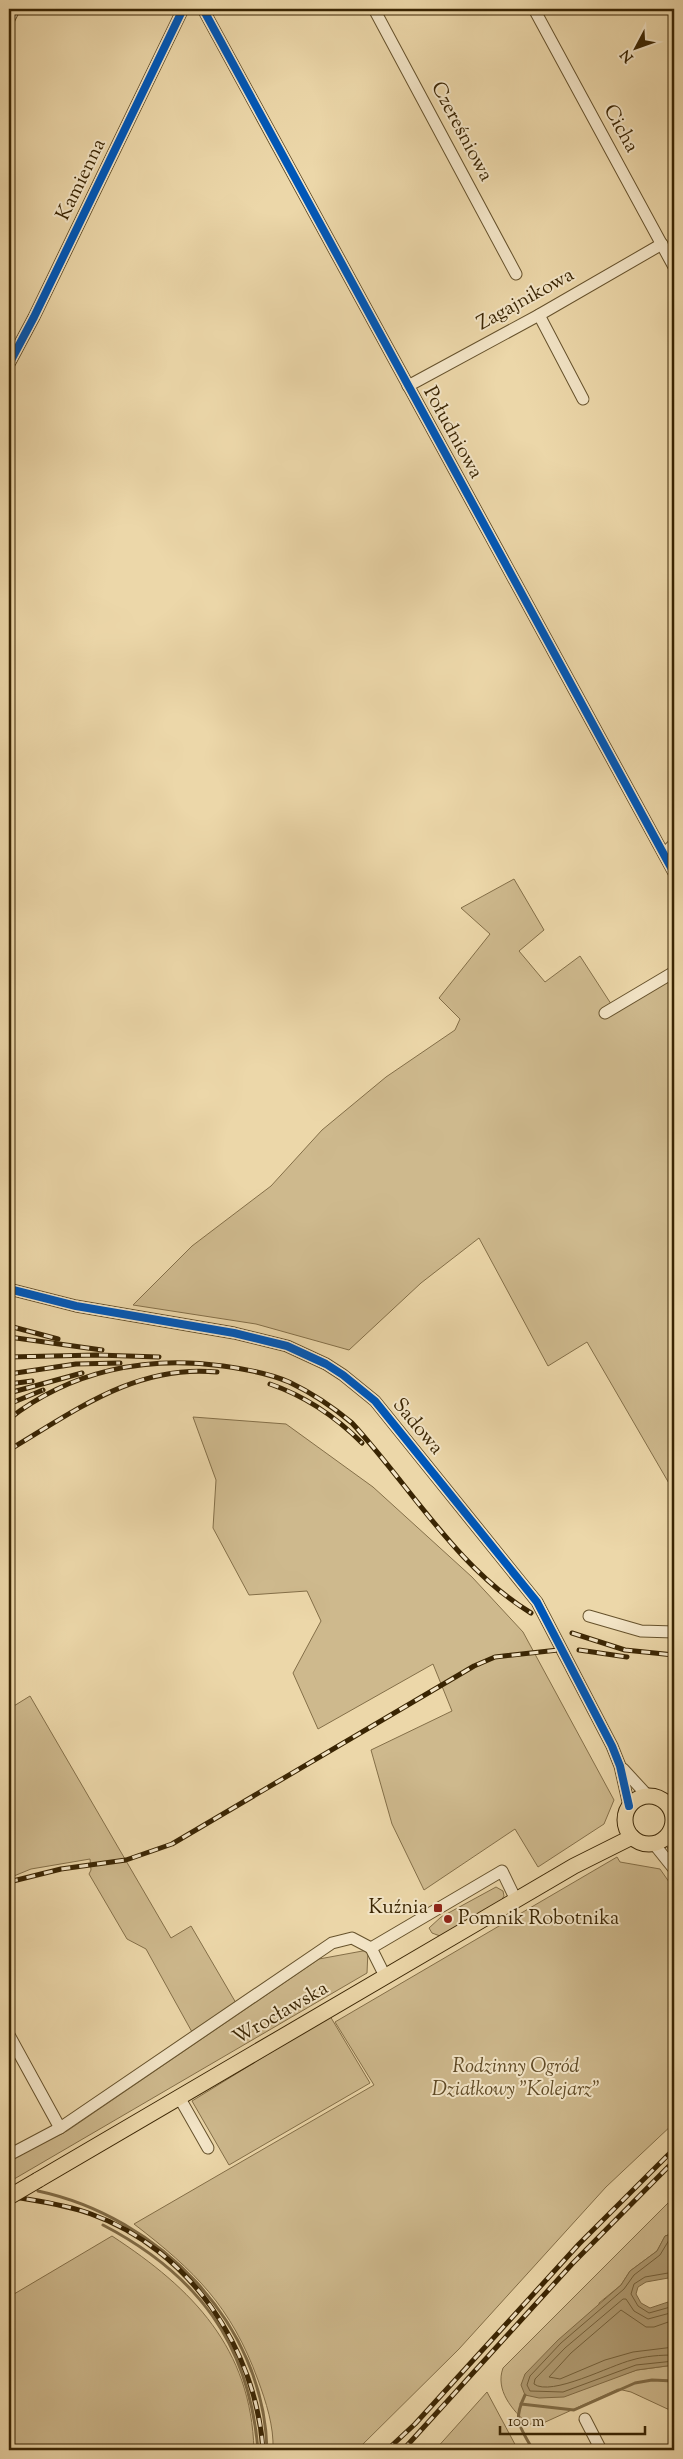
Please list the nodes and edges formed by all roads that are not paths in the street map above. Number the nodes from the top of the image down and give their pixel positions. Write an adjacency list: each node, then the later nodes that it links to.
1 (14, 9): 6 (street)
2 (183, 9): 11 (street, Kamienna)
3 (203, 9): 12 (street, Południowa)
4 (374, 9): 9 (street, Czereśniowa)
5 (534, 9): 7 (street, Cicha)
6 (9, 20)
7 (662, 244): 8 (street, Cicha); 10 (street, Zagajnikowa)
8 (674, 267)
9 (516, 274)
10 (539, 315): 12 (street, Zagajnikowa); 13 (street)
11 (9, 364)
12 (408, 386): 15 (street, Południowa)
13 (583, 399)
14 (674, 844): 15 (street)
15 (664, 854): 16 (street, Południowa)
16 (674, 873)
17 (674, 972): 18 (street)
18 (605, 1013)
19 (9, 1289): 22 (street, Sadowa)
20 (589, 1616): 21 (street)
21 (674, 1632)
22 (620, 1766): 23 (street, Sadowa); 25 (street, Sadowa)
23 (647, 1795): 24 (main road); 25 (main road)
24 (670, 1800): 26 (main road)
25 (629, 1806): 27 (main road)
26 (674, 1818): 28 (main road)
27 (628, 1831): 29 (main road); 32 (main road, Wrocławska)
28 (670, 1833): 29 (main road); 30 (street)
29 (654, 1844): 31 (street)
30 (674, 1848)
31 (674, 1869)
32 (516, 1900): 33 (street); 34 (main road, Wrocławska)
33 (371, 1948): 34 (street); 37 (street)
34 (385, 1976): 36 (main road, Wrocławska)
35 (9, 2035): 37 (street)
36 (179, 2097): 38 (street); 40 (main road, Wrocławska, bridge)
37 (60, 2128): 39 (street)
38 (208, 2148)
39 (9, 2155)
40 (9, 2197)
41 (585, 2419): 42 (street)
42 (601, 2450)

